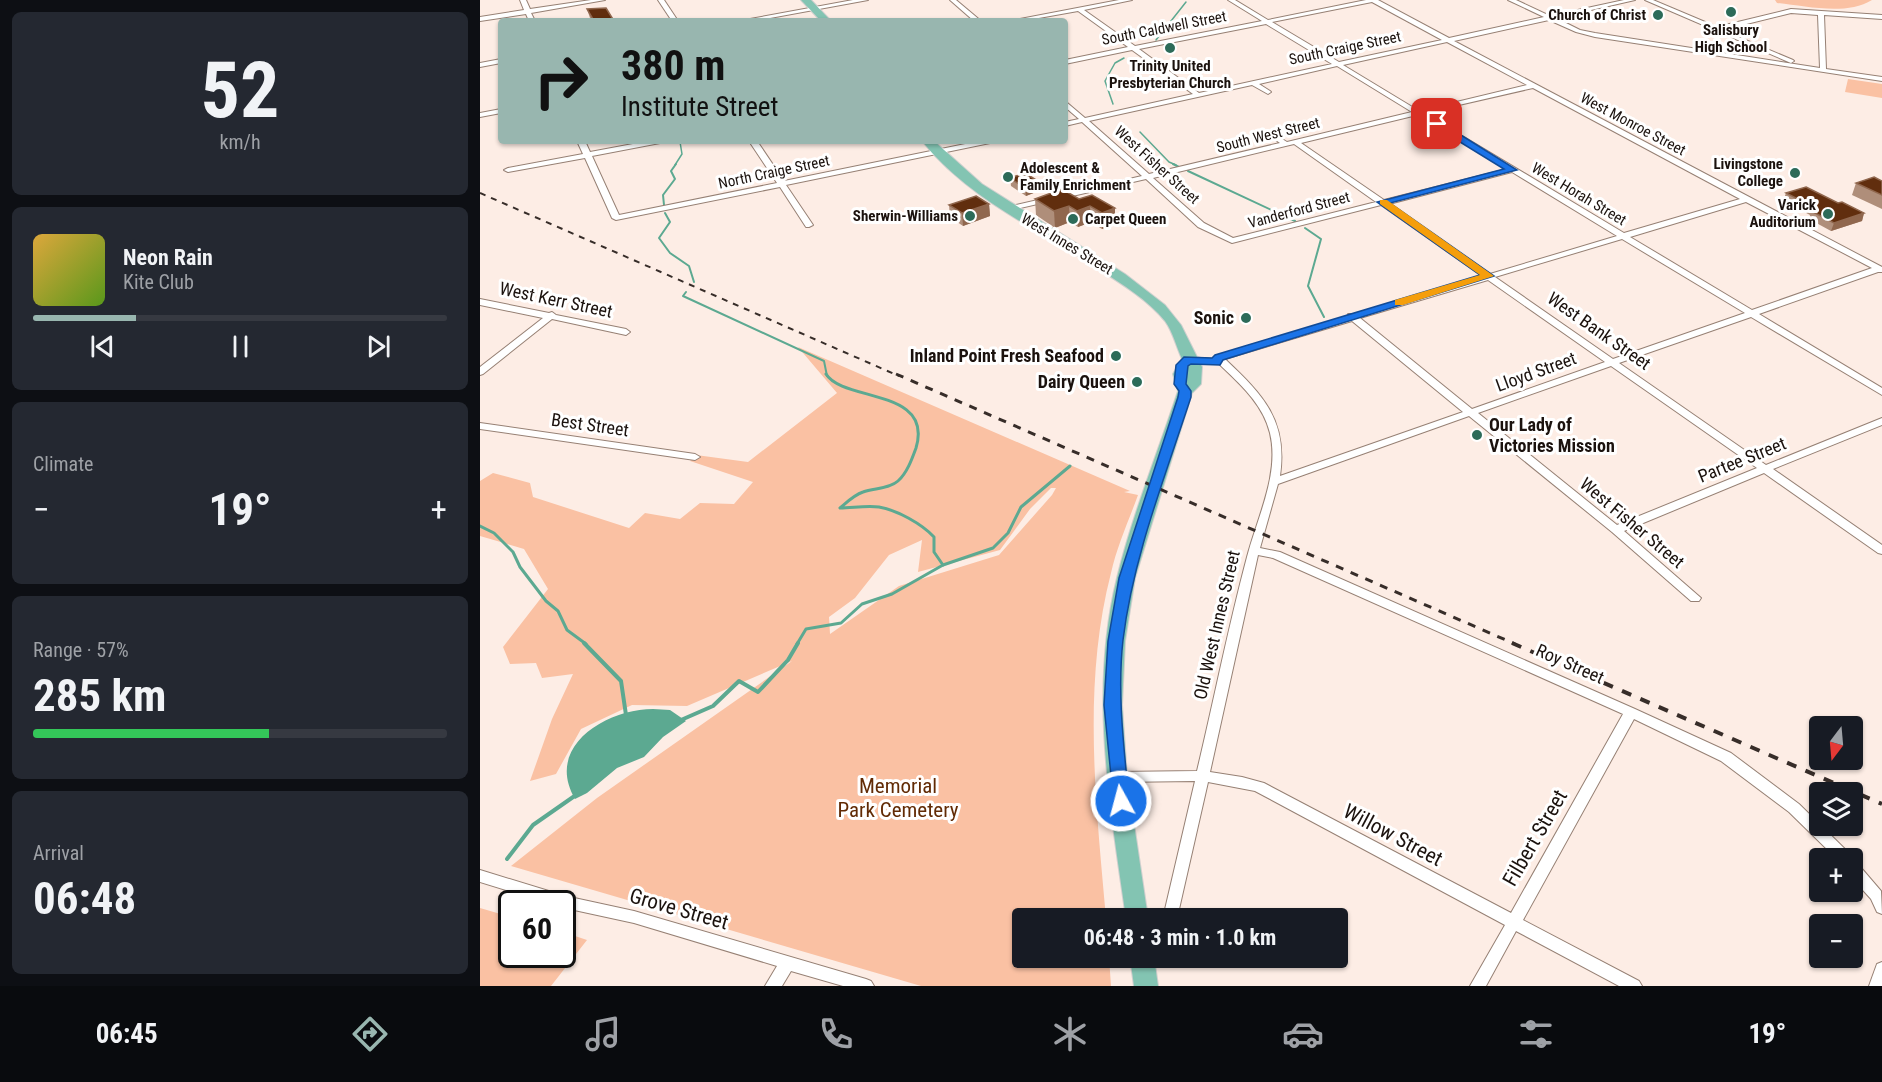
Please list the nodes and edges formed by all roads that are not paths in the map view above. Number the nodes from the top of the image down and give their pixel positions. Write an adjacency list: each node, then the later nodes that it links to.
1 (523, 0): 17 (street)
2 (602, 0): 17 (street)
3 (661, 0): 21 (street)
4 (807, 0): 15 (main road)
5 (865, 0): 15 (street)
6 (953, 0): 24 (street)
7 (1091, 0): 14 (street)
8 (1129, 0): 14 (street)
9 (1231, 0): 28 (street, West Horah Street)
10 (1373, 0): 28 (street, South Caldwell Street); 30 (street, West Monroe Street)
11 (1511, 0): 26 (street)
12 (1632, 0): 26 (street, South Craige Street)
13 (1648, 0): 29 (street)
14 (1099, 5): 16 (street)
15 (814, 9): 22 (street); 23 (main road)
16 (1079, 9): 25 (street); 31 (street)
17 (528, 11): 20 (street); 27 (street)
18 (1821, 12): 19 (street); 29 (street); 37 (street)
19 (1882, 16)
20 (531, 18)
21 (673, 18)
22 (760, 18)
23 (823, 18)
24 (974, 18)
25 (1029, 18)
26 (1549, 18): 30 (street, South Craige Street); 36 (street)
27 (480, 19)
28 (1266, 21): 31 (street, South Caldwell Street); 35 (street, West Horah Street)
29 (1717, 29): 36 (street)
30 (1446, 40): 35 (street, South Craige Street); 40 (street, West Monroe Street)
31 (1134, 48): 32 (street, South Caldwell Street); 42 (street)
32 (1068, 61)
33 (498, 62): 34 (street)
34 (480, 65)
35 (1337, 65): 39 (street, South Craige Street); 45 (street, West Horah Street)
36 (1804, 67): 37 (street)
37 (1823, 70): 38 (street)
38 (1882, 79)
39 (1252, 82): 41 (street); 42 (street, South Craige Street)
40 (1532, 86): 45 (street, South West Street); 62 (street, West Monroe Street)
41 (1268, 92)
42 (1197, 94): 47 (street, South Craige Street)
43 (1068, 106): 47 (street, West Fisher Street)
44 (498, 112): 46 (street)
45 (1418, 113): 50 (street, South West Street); 59 (street, West Horah Street)
46 (480, 115)
47 (1085, 120): 48 (street, South Craige Street); 60 (street, West Fisher Street)
48 (1068, 123)
49 (1269, 133): 50 (street, West Bank Street)
50 (1291, 143): 60 (street, South West Street); 63 (street, West Bank Street)
51 (582, 144): 57 (street)
52 (644, 144): 57 (street)
53 (755, 144): 61 (street)
54 (930, 144): 56 (main road, West Innes Street)
55 (977, 144): 56 (street)
56 (938, 153): 61 (street, North Craige Street); 64 (main road, West Innes Street)
57 (586, 155): 58 (street); 61 (street, North Craige Street)
58 (508, 170)
59 (1512, 170): 63 (street, Vanderford Street); 66 (street, West Horah Street)
60 (1149, 177): 64 (street, South West Street); 67 (street, West Fisher Street)
61 (781, 184): 65 (street)
62 (1747, 199): 66 (street); 68 (street, West Monroe Street)
63 (1382, 202): 67 (street, Vanderford Street); 69 (street, West Bank Street)
64 (1010, 209): 76 (main road, West Innes Street)
65 (809, 225)
66 (1622, 236): 69 (street); 72 (street, West Horah Street)
67 (1232, 242)
68 (1880, 270): 72 (street, Lloyd Street)
69 (1489, 276): 73 (street); 77 (street, West Bank Street)
70 (480, 302): 71 (street, West Kerr Street)
71 (552, 315): 74 (street, West Kerr Street); 78 (street)
72 (1753, 315): 77 (street, Lloyd Street); 79 (street, West Horah Street)
73 (1351, 316): 75 (street); 80 (street, West Fisher Street)
74 (626, 332)
75 (1219, 358): 76 (street); 85 (street, Old West Innes Street)
76 (1189, 360): 92 (main road, West Innes Street)
77 (1613, 362): 80 (street, Lloyd Street); 84 (street, West Bank Street)
78 (480, 372)
79 (1882, 392)
80 (1471, 413): 85 (street, Lloyd Street); 86 (street, West Fisher Street)
81 (1882, 422): 84 (street, Partee Street)
82 (480, 426): 83 (street, Best Street)
83 (695, 458)
84 (1765, 468): 86 (street, Partee Street); 88 (street, West Bank Street)
85 (1273, 482): 87 (street, Old West Innes Street)
86 (1616, 530): 89 (street, West Fisher Street)
87 (1254, 550): 90 (street, Roy Street); 91 (street, Old West Innes Street)
88 (1882, 550)
89 (1695, 598)
90 (1631, 712): 93 (street, Roy Street); 99 (street, Filbert Street)
91 (1203, 775): 92 (street, Willow Street); 97 (street, Old West Innes Street); 99 (street, Willow Street)
92 (1117, 777): 96 (main road, West Innes Street)
93 (1835, 848)
94 (480, 876): 100 (street, Grove Street)
95 (1863, 880): 98 (street)
96 (1136, 908)
97 (1172, 908)
98 (1882, 908)
99 (1512, 922): 104 (street, Filbert Street); 105 (street, Willow Street)
100 (788, 963): 102 (street); 103 (street, Grove Street)
101 (1882, 969): 106 (street)
102 (773, 986)
103 (866, 986)
104 (1478, 986)
105 (1634, 986)
106 (1877, 986)

